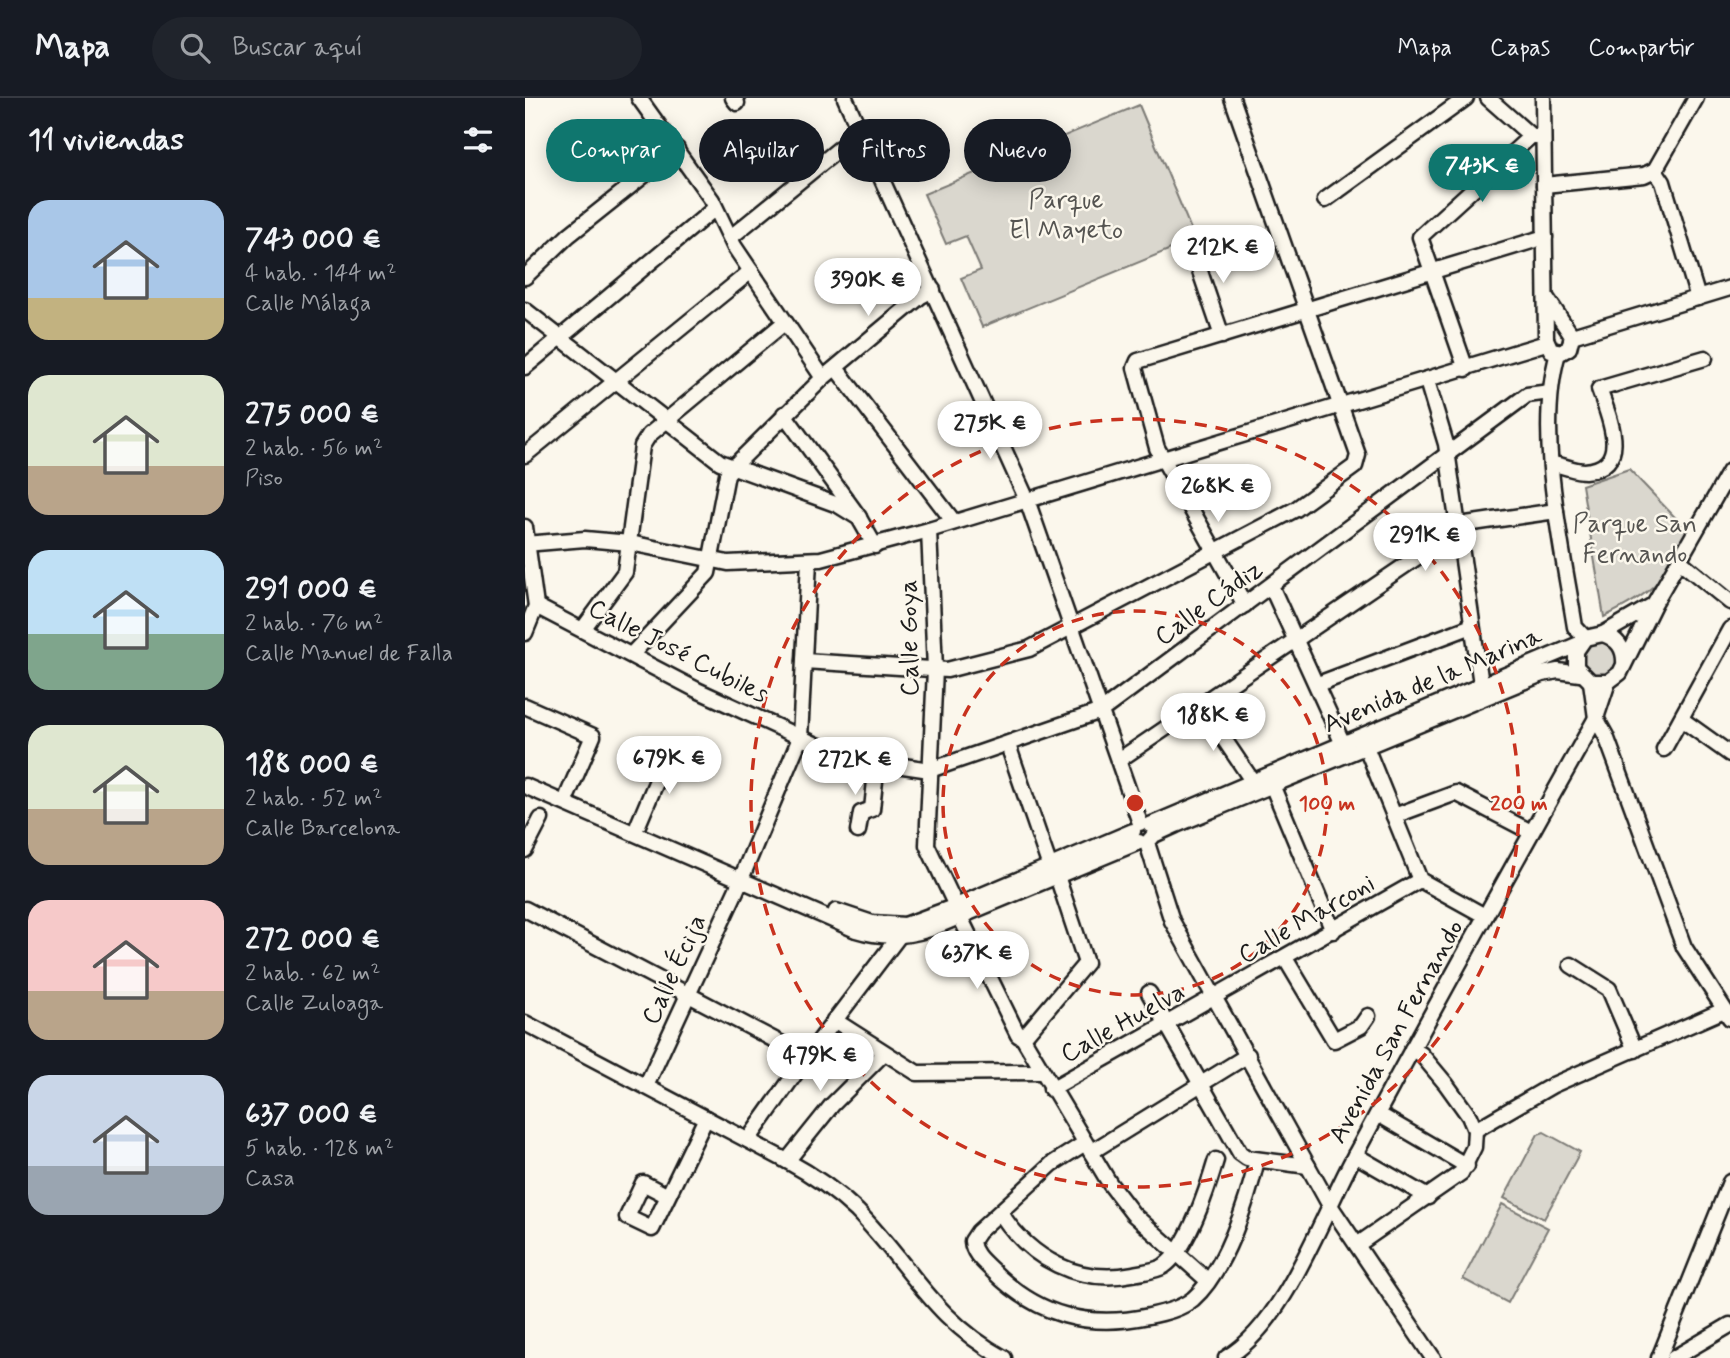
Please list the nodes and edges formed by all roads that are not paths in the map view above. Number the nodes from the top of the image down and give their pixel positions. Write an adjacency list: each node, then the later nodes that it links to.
1 (639, 98): 8 (street)
2 (845, 98): 9 (street)
3 (1232, 98): 30 (street)
4 (1467, 98): 17 (street)
5 (1488, 98): 10 (street)
6 (1543, 98): 10 (street)
7 (1696, 98): 13 (street)
8 (655, 119)
9 (855, 119)
10 (1538, 136): 16 (street); 23 (street)
11 (838, 150): 19 (street)
12 (685, 161): 18 (street)
13 (1655, 170): 16 (street); 28 (street)
14 (636, 182): 24 (street)
15 (884, 182): 26 (street)
16 (1544, 185): 20 (street)
17 (1325, 200)
18 (714, 209): 19 (street); 34 (street)
19 (731, 237): 22 (street)
20 (1545, 237): 23 (street); 27 (street)
21 (1191, 245): 33 (street)
22 (751, 271): 31 (street); 41 (street)
23 (1433, 272): 30 (street); 39 (street)
24 (525, 277)
25 (1730, 288): 28 (street)
26 (933, 290): 38 (street); 53 (street)
27 (1546, 297): 32 (street); 35 (street)
28 (1698, 298): 32 (street)
29 (525, 310): 34 (street)
30 (1306, 310): 33 (street); 44 (street)
31 (784, 323): 40 (street); 46 (street)
32 (1567, 331): 35 (street); 35 (street)
33 (1222, 336): 49 (street)
34 (560, 337): 37 (street); 41 (street)
35 (1550, 344): 39 (street); 43 (street)
36 (1705, 358): 50 (street)
37 (525, 367)
38 (836, 368): 40 (street); 56 (street)
39 (1466, 369): 42 (street)
40 (823, 378): 45 (street)
41 (614, 381): 46 (street); 47 (street)
42 (1427, 382): 44 (street); 48 (street)
43 (1550, 387): 48 (street, Calle Cádiz); 50 (street)
44 (1340, 407): 49 (street); 63 (street)
45 (784, 414): 51 (street); 55 (street)
46 (664, 421): 51 (street); 60 (street)
47 (525, 455)
48 (1448, 455): 58 (street); 67 (street, Calle Cádiz)
49 (1163, 459): 53 (street); 63 (street)
50 (1552, 464): 54 (street)
51 (733, 467): 55 (street); 64 (street)
52 (1730, 471): 66 (street)
53 (1027, 500): 56 (street); 72 (street)
54 (1556, 511): 58 (street); 78 (street)
55 (859, 518): 62 (street)
56 (954, 522): 59 (street)
57 (525, 527): 61 (street)
58 (1457, 529): 73 (street); 79 (street)
59 (929, 530): 62 (street); 83 (street, Calle Goya)
60 (630, 543): 61 (street); 64 (street); 74 (street)
61 (526, 544): 71 (street)
62 (875, 546): 65 (street)
63 (1213, 552): 70 (street); 72 (street)
64 (711, 561): 65 (street); 80 (street)
65 (809, 561): 81 (street)
66 (1681, 562): 68 (street); 69 (street)
67 (1271, 586): 70 (street, Calle Cádiz); 79 (street)
68 (1730, 602)
69 (1654, 604): 77 (street); 82 (street)
70 (1245, 605): 90 (street, Calle Cádiz)
71 (536, 606): 74 (street, Calle José Cubiles); 76 (street)
72 (1073, 625): 83 (street); 90 (street)
73 (1472, 625): 86 (street); 87 (street)
74 (583, 629): 80 (street, Calle José Cubiles)
75 (1730, 629): 92 (street)
76 (525, 633)
77 (1603, 634): 78 (street); 82 (street)
78 (1582, 641): 84 (street); 87 (street, Avenida de la Marina)
79 (1296, 642): 86 (street); 88 (street)
80 (631, 655): 93 (street, Calle José Cubiles)
81 (804, 661): 83 (street); 93 (street)
82 (1624, 665): 85 (street)
83 (935, 669): 102 (street, Calle Goya)
84 (1585, 678): 85 (street); 91 (street); 96 (street, Avenida de la Marina)
85 (1608, 682): 91 (street, Avenida San Fernando)
86 (1318, 684): 94 (street)
87 (1482, 684): 94 (street, Avenida de la Marina)
88 (1201, 705): 100 (street); 104 (street)
89 (525, 706): 107 (street)
90 (1101, 711): 95 (street, Calle Cádiz); 100 (street)
91 (1595, 718): 112 (street, Avenida San Fernando); 128 (street)
92 (1681, 719): 97 (street); 99 (street)
93 (800, 738): 101 (street, Calle José Cubiles); 116 (street, Calle Écija)
94 (1343, 744): 104 (street, Avenida de la Marina)
95 (1008, 745): 102 (street, Calle Cádiz); 115 (street)
96 (1366, 747): 105 (street, Avenida de la Marina); 108 (street)
97 (1664, 749)
98 (668, 754): 110 (street)
99 (1730, 754)
100 (1119, 760): 113 (street)
101 (877, 762): 102 (street, Calle José Cubiles); 111 (street)
102 (930, 769): 119 (street, Calle Goya)
103 (525, 775): 107 (street, Avenida de la Marina)
104 (1253, 782): 113 (street, Avenida de la Marina)
105 (1272, 785): 113 (street, Avenida de la Marina); 121 (street)
106 (525, 786): 116 (street, Avenida de la Marina)
107 (568, 794): 110 (street, Avenida de la Marina)
108 (1394, 816): 112 (street); 117 (street)
109 (541, 819): 114 (street)
110 (638, 825): 116 (street, Avenida de la Marina)
111 (858, 831)
112 (1531, 832): 120 (street, Avenida San Fernando)
113 (1144, 833): 115 (street, Avenida de la Marina); 127 (street)
114 (525, 849)
115 (1054, 871): 119 (street, Avenida de la Marina); 133 (street)
116 (742, 875): 119 (street, Avenida de la Marina); 122 (street, Avenida de la Marina); 125 (street, Calle Écija)
117 (1420, 880): 120 (street); 121 (street, Calle Marconi)
118 (525, 909): 125 (street)
119 (958, 911): 122 (street, Avenida de la Marina); 133 (street, Calle Goya)
120 (1485, 916): 134 (street, Avenida San Fernando)
121 (1333, 931): 123 (street, Calle Marconi)
122 (899, 936): 130 (street)
123 (1285, 958): 127 (street, Calle Marconi); 129 (street)
124 (1571, 965): 135 (street)
125 (688, 993): 138 (street); 141 (street, Calle Écija)
126 (1149, 993): 132 (street)
127 (1216, 998): 132 (street, Calle Huelva); 137 (street)
128 (1727, 1014): 135 (street)
129 (1368, 1016)
130 (834, 1020): 136 (street); 138 (street)
131 (525, 1023): 141 (street)
132 (1168, 1025): 140 (street); 142 (street, Calle Huelva)
133 (1023, 1038): 139 (street, Calle Goya)
134 (1412, 1049): 143 (street, Avenida San Fernando); 145 (street)
135 (1635, 1050): 145 (street)
136 (884, 1053): 139 (street); 151 (street)
137 (1248, 1055): 140 (street); 152 (street)
138 (807, 1057): 146 (street)
139 (1041, 1072): 142 (street, Calle Goya)
140 (1201, 1083): 147 (street); 150 (street)
141 (646, 1086): 144 (street)
142 (1051, 1089): 147 (street, Calle Goya)
143 (1378, 1114): 148 (street, Avenida San Fernando); 153 (street)
144 (706, 1118): 146 (street); 155 (street)
145 (1475, 1130): 153 (street)
146 (748, 1140): 151 (street)
147 (1088, 1147): 158 (street); 160 (street, Calle Goya)
148 (1355, 1155): 156 (street); 157 (street, Avenida San Fernando)
149 (1216, 1160): 160 (street)
150 (1258, 1160): 152 (street); 161 (street)
151 (787, 1161): 165 (street)
152 (1308, 1166): 157 (street)
153 (1467, 1166): 156 (street)
154 (1730, 1182): 163 (street)
155 (669, 1196)
156 (1428, 1197): 159 (street)
157 (1329, 1205): 159 (street); 166 (street, Avenida San Fernando)
158 (1000, 1214): 160 (street); 161 (street)
159 (1357, 1245): 167 (street)
160 (1175, 1254): 161 (street, Calle Goya)
161 (1207, 1280)
162 (1730, 1325): 164 (street)
163 (1671, 1332): 164 (street); 168 (street)
164 (1692, 1348): 169 (street)
165 (1004, 1358)
166 (1226, 1358)
167 (1433, 1358)
168 (1659, 1358)
169 (1674, 1358)

